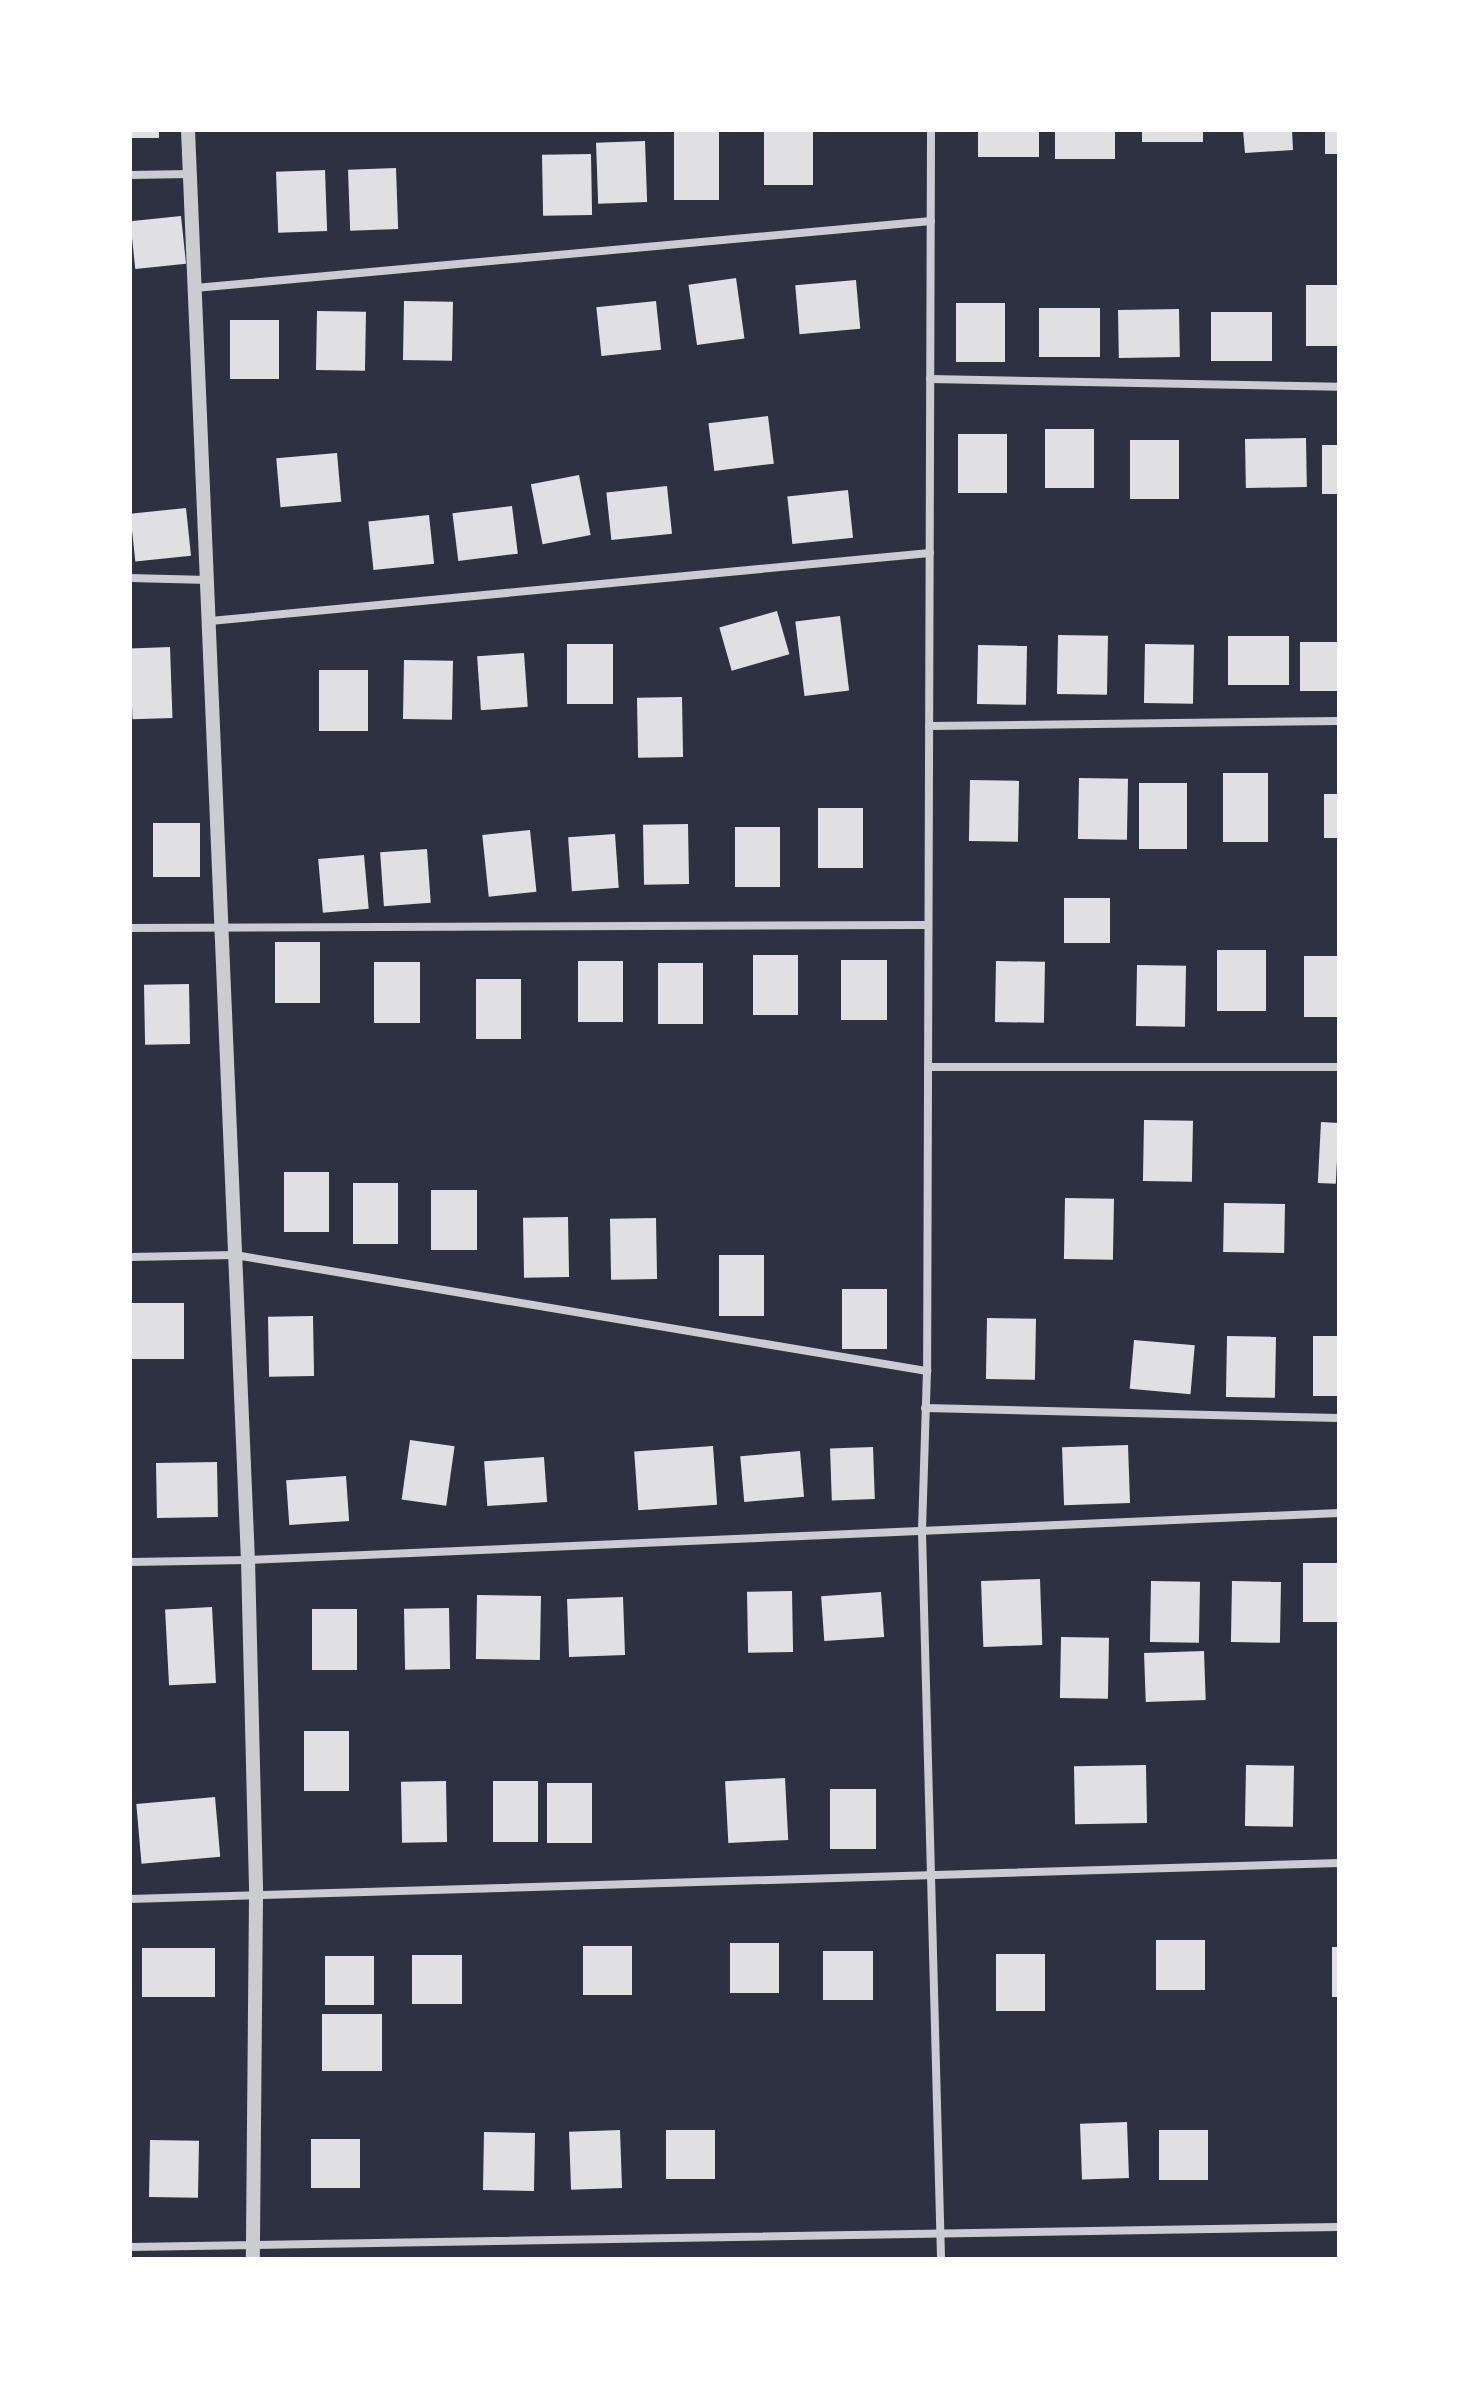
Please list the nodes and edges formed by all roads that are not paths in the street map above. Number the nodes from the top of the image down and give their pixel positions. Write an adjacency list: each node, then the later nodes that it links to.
1 (188, 130): 3 (street)
2 (931, 130): 5 (street)
3 (190, 174): 4 (street); 6 (street)
4 (130, 175)
5 (931, 221): 6 (street); 7 (street)
6 (195, 288): 11 (street)
7 (930, 379): 8 (street); 9 (street)
8 (1339, 387)
9 (930, 553): 12 (street); 14 (street)
10 (130, 578): 11 (street)
11 (208, 580): 12 (street)
12 (210, 621): 17 (street)
13 (1339, 721): 14 (street)
14 (929, 726): 15 (street)
15 (928, 925): 17 (street); 18 (street)
16 (130, 928): 17 (street)
17 (222, 928): 20 (street)
18 (928, 1067): 19 (street); 22 (street)
19 (1339, 1067)
20 (235, 1255): 21 (street); 22 (street); 27 (street)
21 (130, 1257)
22 (927, 1371): 23 (street)
23 (925, 1408): 24 (street); 26 (street)
24 (1339, 1418)
25 (1339, 1513): 26 (street)
26 (922, 1532): 27 (street); 30 (street)
27 (248, 1560): 28 (street); 31 (street)
28 (130, 1562)
29 (1339, 1863): 30 (street)
30 (929, 1877): 31 (street); 34 (street)
31 (256, 1896): 32 (street); 36 (street)
32 (130, 1899)
33 (1339, 2227): 34 (street)
34 (941, 2233): 36 (street); 37 (street)
35 (130, 2247): 36 (street)
36 (253, 2252)
37 (941, 2259)

